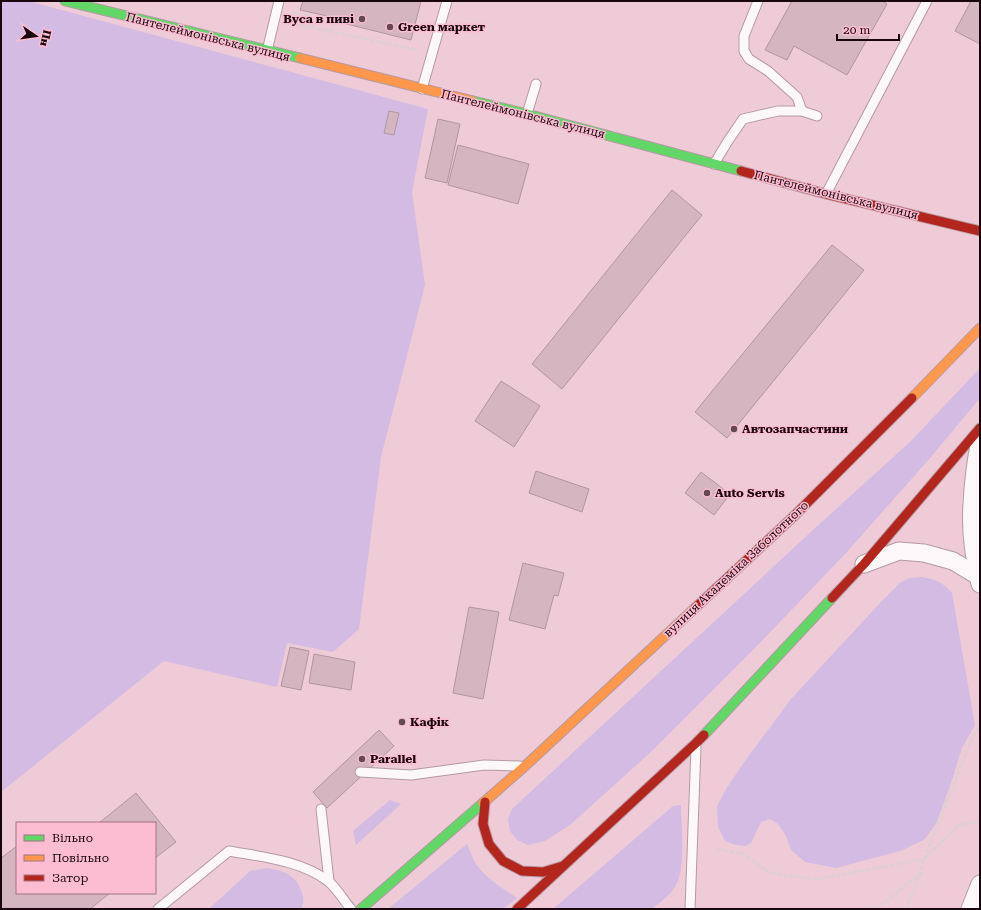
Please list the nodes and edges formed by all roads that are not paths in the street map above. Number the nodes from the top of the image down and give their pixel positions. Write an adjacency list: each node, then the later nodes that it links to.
1 (65, 1): 7 (main road, Пантелеймонівська вулиця)
2 (113, 1): 8 (lane)
3 (279, 1): 9 (lane)
4 (448, 1): 11 (lane)
5 (758, 1): 12 (lane)
6 (927, 1): 16 (lane)
7 (87, 4): 8 (main road, Пантелеймонівська вулиця)
8 (110, 12): 9 (main road, Пантелеймонівська вулиця)
9 (267, 51): 11 (main road, Пантелеймонівська вулиця)
10 (536, 84): 13 (lane)
11 (422, 89): 13 (main road, Пантелеймонівська вулиця)
12 (802, 111): 14 (lane); 15 (lane)
13 (527, 114): 15 (main road, Пантелеймонівська вулиця)
14 (817, 116)
15 (714, 164): 16 (main road, Пантелеймонівська вулиця)
16 (826, 194): 17 (main road, Пантелеймонівська вулиця)
17 (980, 231)
18 (980, 328): 24 (main road, вулиця Академіка Заболотного)
19 (980, 428): 21 (main road)
20 (980, 439): 22 (street)
21 (864, 564): 22 (street); 23 (main road)
22 (979, 580)
23 (696, 743): 28 (main road); 35 (lane)
24 (525, 766): 25 (lane); 26 (main road, вулиця Академіка Заболотного)
25 (360, 772)
26 (485, 802): 28 (main road); 33 (main road, вулиця Академіка Заболотного)
27 (321, 809): 29 (lane)
28 (564, 866): 34 (main road)
29 (329, 881): 31 (lane); 32 (lane)
30 (980, 884): 36 (street)
31 (158, 909)
32 (351, 909)
33 (361, 909)
34 (517, 909)
35 (690, 909)
36 (970, 909)

